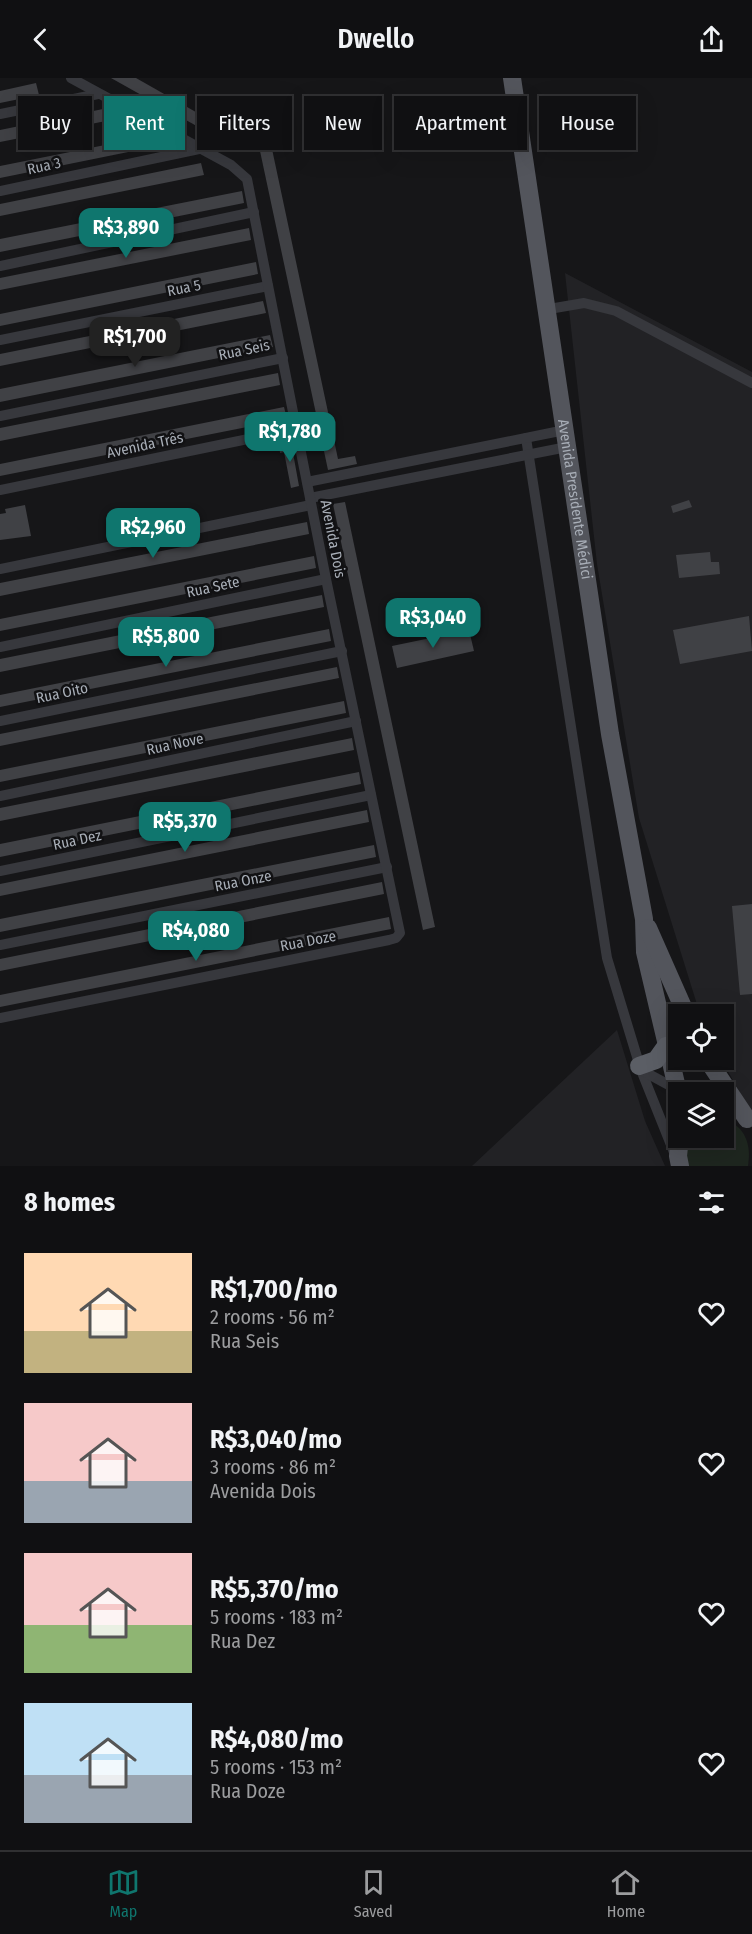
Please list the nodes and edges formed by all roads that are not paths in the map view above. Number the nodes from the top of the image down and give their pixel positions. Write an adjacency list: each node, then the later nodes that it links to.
1 (71, 78): 3 (street)
2 (512, 78): 12 (main road, Avenida Presidente Médici)
3 (98, 94): 4 (street); 5 (street)
4 (0, 114)
5 (197, 148)
6 (197, 149): 8 (street, Rua 3)
7 (201, 150): 9 (street, Avenida Dois)
8 (0, 190)
9 (254, 212): 10 (street); 11 (street, Avenida Dois)
10 (0, 266)
11 (268, 286): 13 (street, Rua 5); 14 (street, Avenida Dois)
12 (549, 309): 15 (street); 19 (main road, Avenida Presidente Médici)
13 (0, 340)
14 (283, 357): 16 (street, Rua Seis); 17 (street, Avenida Dois)
15 (752, 382)
16 (0, 416)
17 (297, 429): 21 (street, Avenida Dois); 22 (street, Avenida Três)
18 (526, 438): 19 (street); 20 (street); 21 (street)
19 (566, 439): 20 (street); 34 (main road, Avenida Presidente Médici)
20 (528, 455): 23 (street); 40 (street)
21 (307, 482): 23 (street, Avenida Dois)
22 (0, 490)
23 (310, 501): 24 (street); 25 (street, Avenida Dois)
24 (0, 569)
25 (326, 579): 26 (street, Rua Sete); 27 (street, Avenida Dois)
26 (0, 647)
27 (342, 651): 28 (street, Rua Oito); 29 (street, Avenida Dois)
28 (0, 721)
29 (356, 721): 30 (street, Avenida Dois); 31 (street, Rua Nove)
30 (371, 795): 32 (street, Avenida Dois); 33 (street, Rua Dez)
31 (0, 796)
32 (387, 867): 35 (street, Avenida Dois); 36 (street, Rua Onze)
33 (0, 871)
34 (644, 919): 37 (main road, Avenida Presidente Médici); 39 (main road, Avenida Presidente Médici)
35 (400, 926): 38 (street, Rua Doze)
36 (0, 945)
37 (682, 1004)
38 (0, 1018)
39 (666, 1046): 40 (highway); 42 (main road, Avenida Presidente Médici)
40 (640, 1068): 43 (street); 47 (street)
41 (714, 1070): 45 (main road)
42 (676, 1082)
43 (668, 1085)
44 (734, 1116): 45 (main road)
45 (749, 1123)
46 (679, 1148): 47 (main road)
47 (680, 1166)

